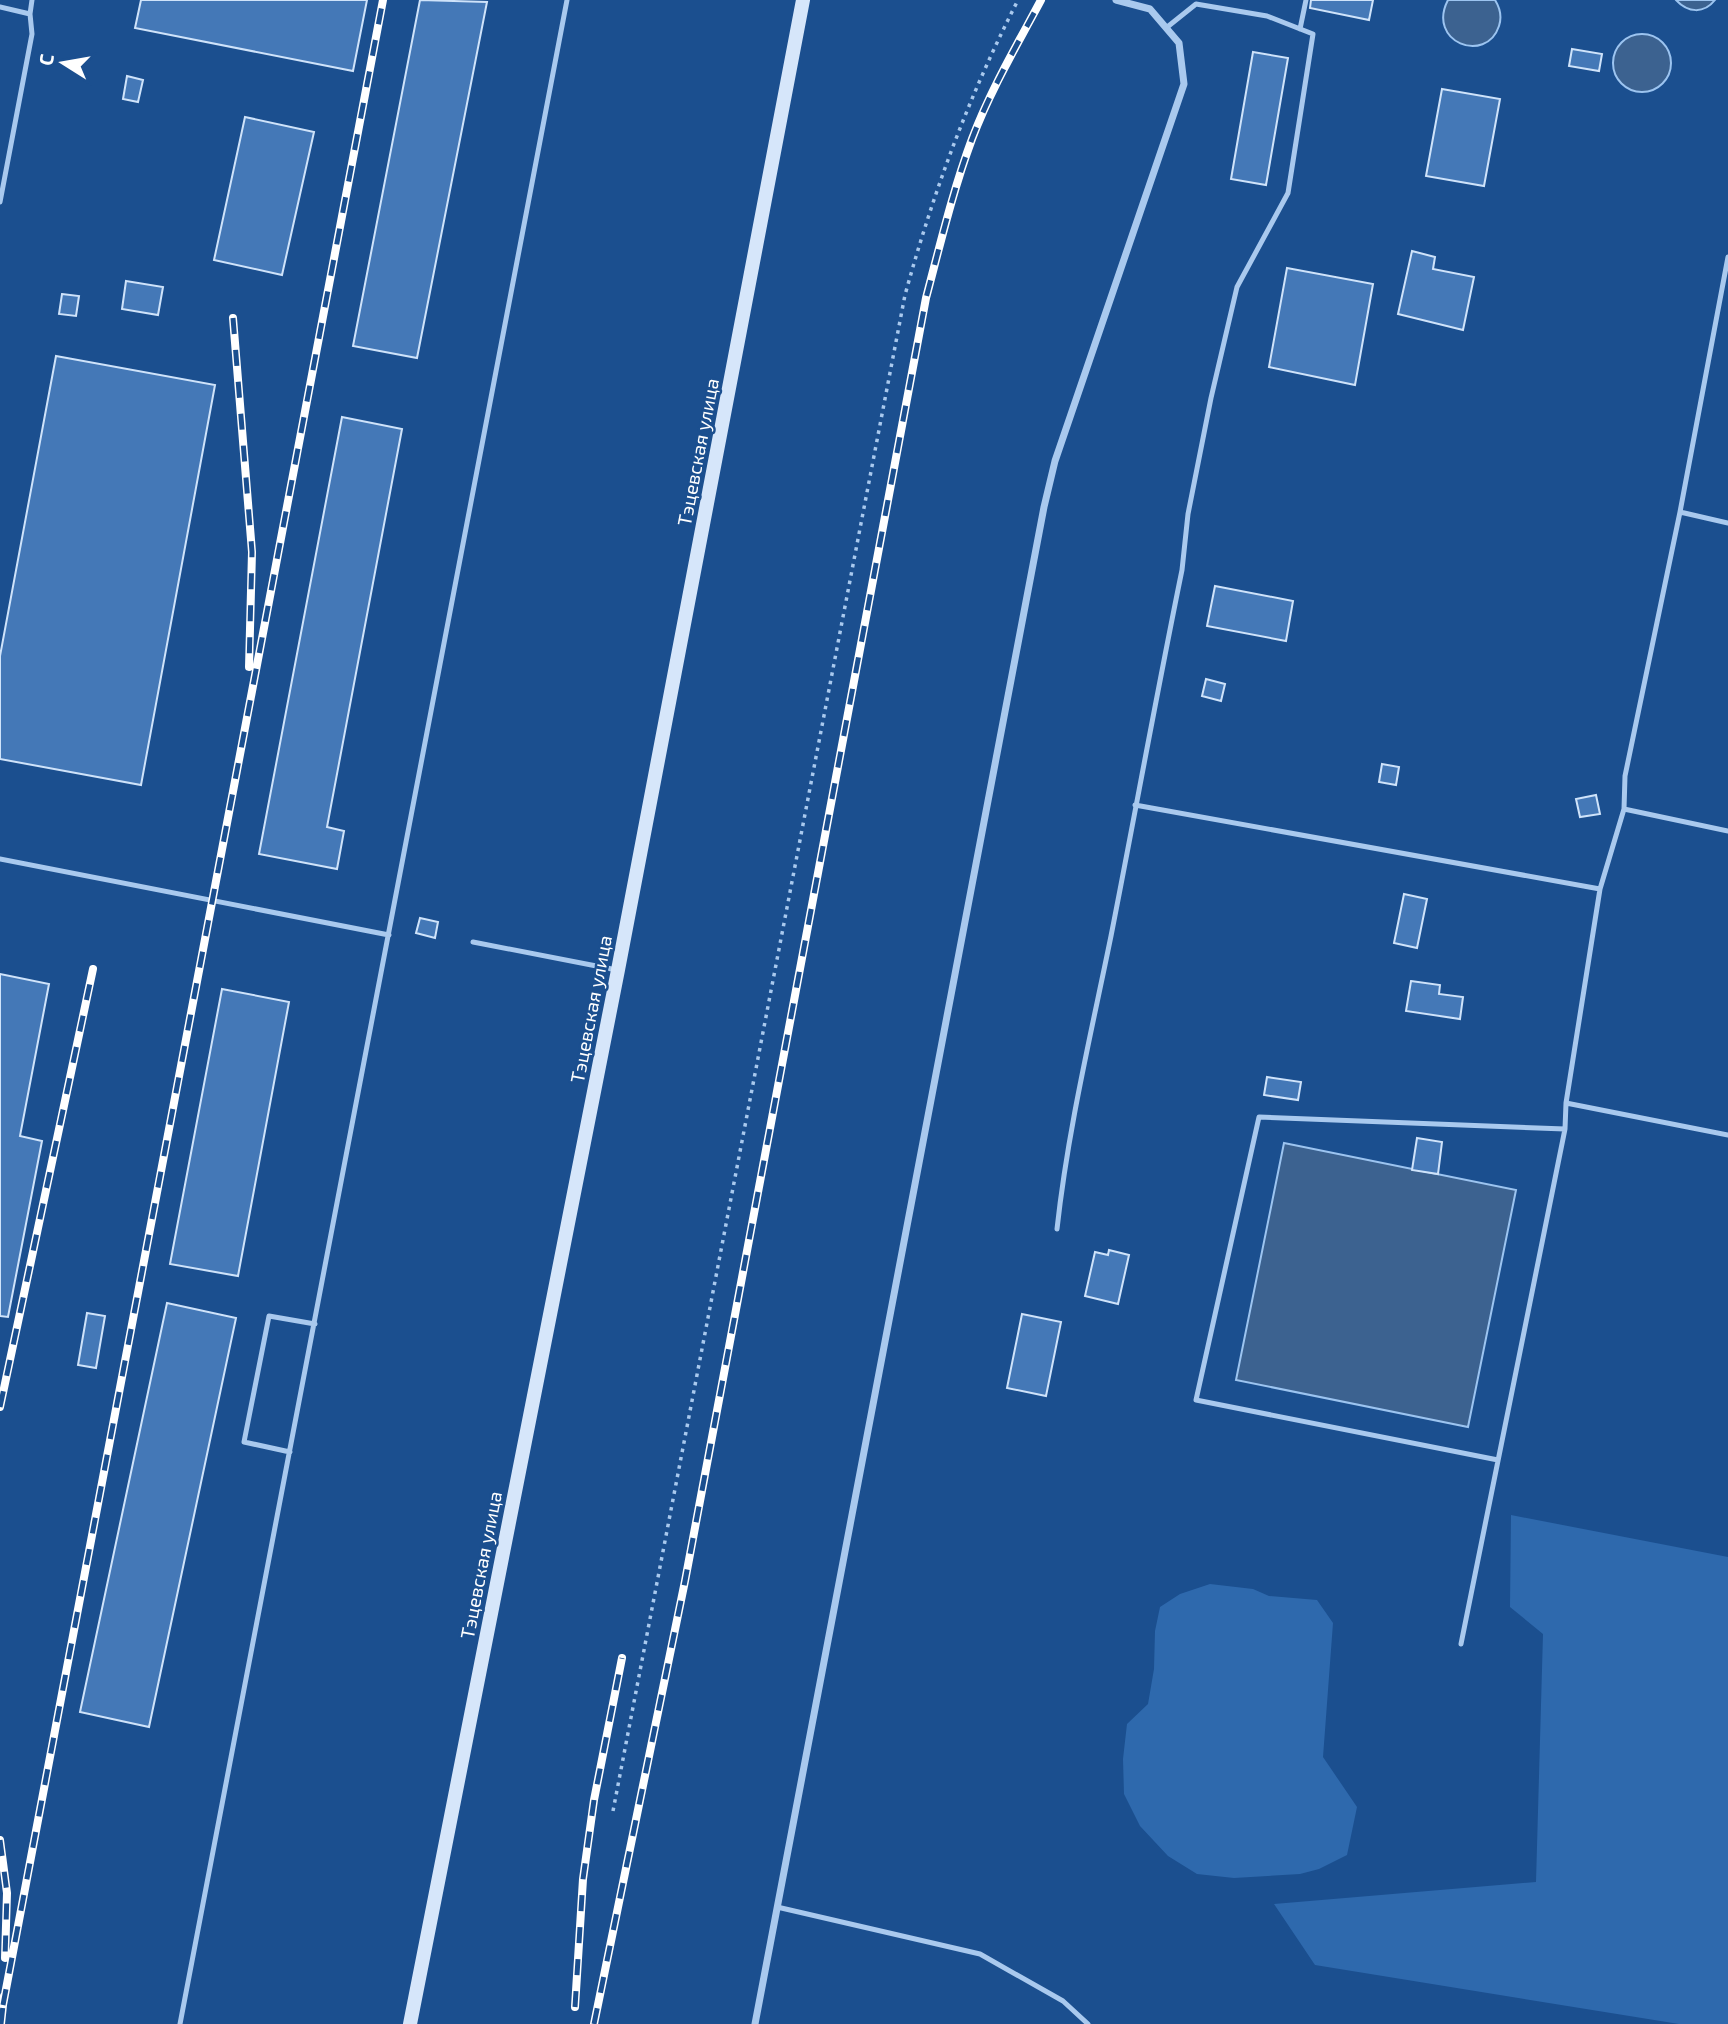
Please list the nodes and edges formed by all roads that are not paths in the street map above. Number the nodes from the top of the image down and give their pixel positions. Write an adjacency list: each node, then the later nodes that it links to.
1 (32, 0): 7 (lane)
2 (568, 0): 19 (lane)
3 (803, 0): 21 (street, Тэцевская улица)
4 (1116, 0): 8 (street)
5 (1306, 0): 9 (lane)
6 (0, 7): 7 (lane)
7 (30, 14): 10 (lane)
8 (1166, 28): 9 (lane); 30 (street)
9 (1300, 29): 14 (lane)
10 (0, 202)
11 (1728, 257): 12 (lane)
12 (1680, 512): 13 (lane); 15 (lane)
13 (1728, 523)
14 (1135, 805): 18 (lane); 25 (lane)
15 (1624, 809): 16 (lane); 18 (lane)
16 (1728, 831)
17 (0, 859): 19 (lane)
18 (1600, 889): 22 (lane)
19 (389, 935): 26 (lane)
20 (473, 942): 21 (lane)
21 (618, 971): 32 (street, Тэцевская улица)
22 (1566, 1103): 23 (lane); 24 (lane)
23 (1565, 1129): 28 (lane); 28 (lane)
24 (1728, 1135)
25 (1057, 1229)
26 (315, 1324): 27 (lane); 27 (lane)
27 (290, 1452): 31 (lane)
28 (1498, 1460): 29 (lane)
29 (1461, 1644)
30 (777, 1907): 33 (street); 34 (lane)
31 (180, 2024)
32 (410, 2024)
33 (755, 2024)
34 (1088, 2024)

